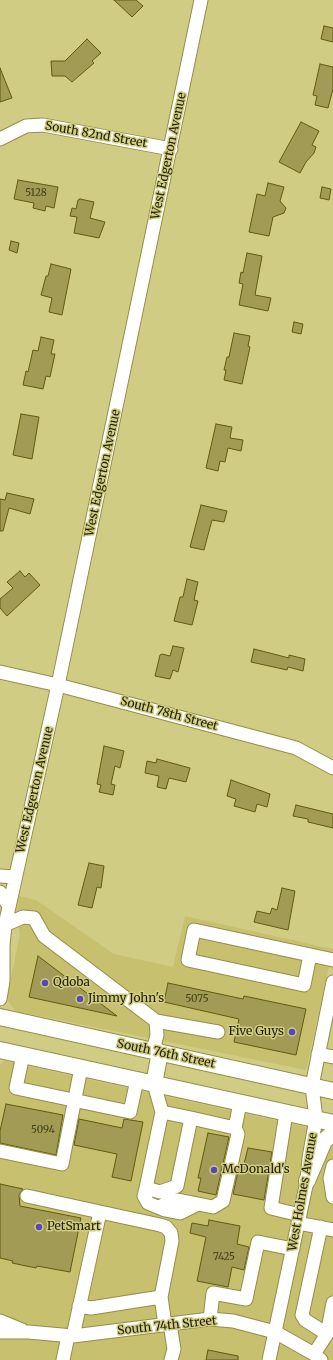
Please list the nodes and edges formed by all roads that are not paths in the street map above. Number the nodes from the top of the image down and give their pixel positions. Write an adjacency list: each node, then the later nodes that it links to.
1 (201, 0): 3 (street, West Edgerton Avenue)
2 (0, 139): 3 (street, South 82nd Street)
3 (171, 149): 5 (street, West Edgerton Avenue)
4 (0, 672): 5 (street, South 78th Street)
5 (58, 685): 6 (street, South 78th Street); 8 (street, West Edgerton Avenue)
6 (333, 768)
7 (0, 876): 8 (street)
8 (15, 877): 10 (street, West Edgerton Avenue)
9 (0, 892): 10 (street)
10 (10, 906): 11 (street, West Edgerton Avenue)
11 (5, 925): 12 (street, West Edgerton Avenue); 18 (street)
12 (1, 949): 16 (street, West Edgerton Avenue)
13 (310, 955): 13 (street); 14 (street)
14 (333, 960)
15 (332, 991): 22 (street, West Holmes Avenue)
16 (0, 998)
17 (0, 1017): 21 (main road, South 76th Street)
18 (156, 1021): 19 (street); 21 (street)
19 (218, 1032)
20 (0, 1050): 23 (main road)
21 (156, 1052): 27 (main road); 28 (main road, South 76th Street)
22 (318, 1054): 24 (street); 28 (street, West Holmes Avenue)
23 (23, 1055): 25 (main road); 30 (street)
24 (333, 1057)
25 (81, 1068): 26 (main road); 30 (street)
26 (137, 1080): 27 (main road); 30 (street)
27 (154, 1084): 31 (main road); 32 (street)
28 (312, 1086): 29 (main road, South 76th Street); 35 (street, West Holmes Avenue)
29 (333, 1091)
30 (75, 1100): 39 (street)
31 (240, 1103): 33 (main road); 37 (street)
32 (162, 1112): 34 (street); 42 (street)
33 (286, 1113): 35 (main road); 46 (street)
34 (191, 1118): 37 (street); 42 (street)
35 (316, 1119): 36 (main road); 41 (street, West Holmes Avenue)
36 (333, 1123)
37 (235, 1128): 42 (street)
38 (333, 1133): 41 (main road)
39 (0, 1151)
40 (333, 1166): 44 (street)
41 (307, 1180): 46 (street, West Holmes Avenue)
42 (146, 1188)
43 (26, 1196): 45 (street)
44 (333, 1196)
45 (100, 1212): 49 (street); 51 (street)
46 (299, 1219): 47 (street); 48 (street, West Holmes Avenue)
47 (327, 1229): 58 (street)
48 (293, 1249): 52 (street); 57 (street, West Holmes Avenue)
49 (161, 1297): 51 (street); 54 (street)
50 (333, 1303): 58 (street)
51 (80, 1306): 59 (street)
52 (210, 1319): 54 (street, South 74th Street); 57 (street, South 74th Street)
53 (0, 1321): 56 (street, South 74th Street)
54 (168, 1325): 59 (street, South 74th Street); 62 (street)
55 (0, 1332): 56 (street, South 74th Street)
56 (28, 1332): 59 (street, South 74th Street)
57 (276, 1332): 60 (street, South 74th Street); 63 (street, West Holmes Avenue)
58 (327, 1334): 60 (street)
59 (70, 1336): 61 (street)
60 (317, 1357)
61 (63, 1360)
62 (171, 1360)
63 (269, 1360)

